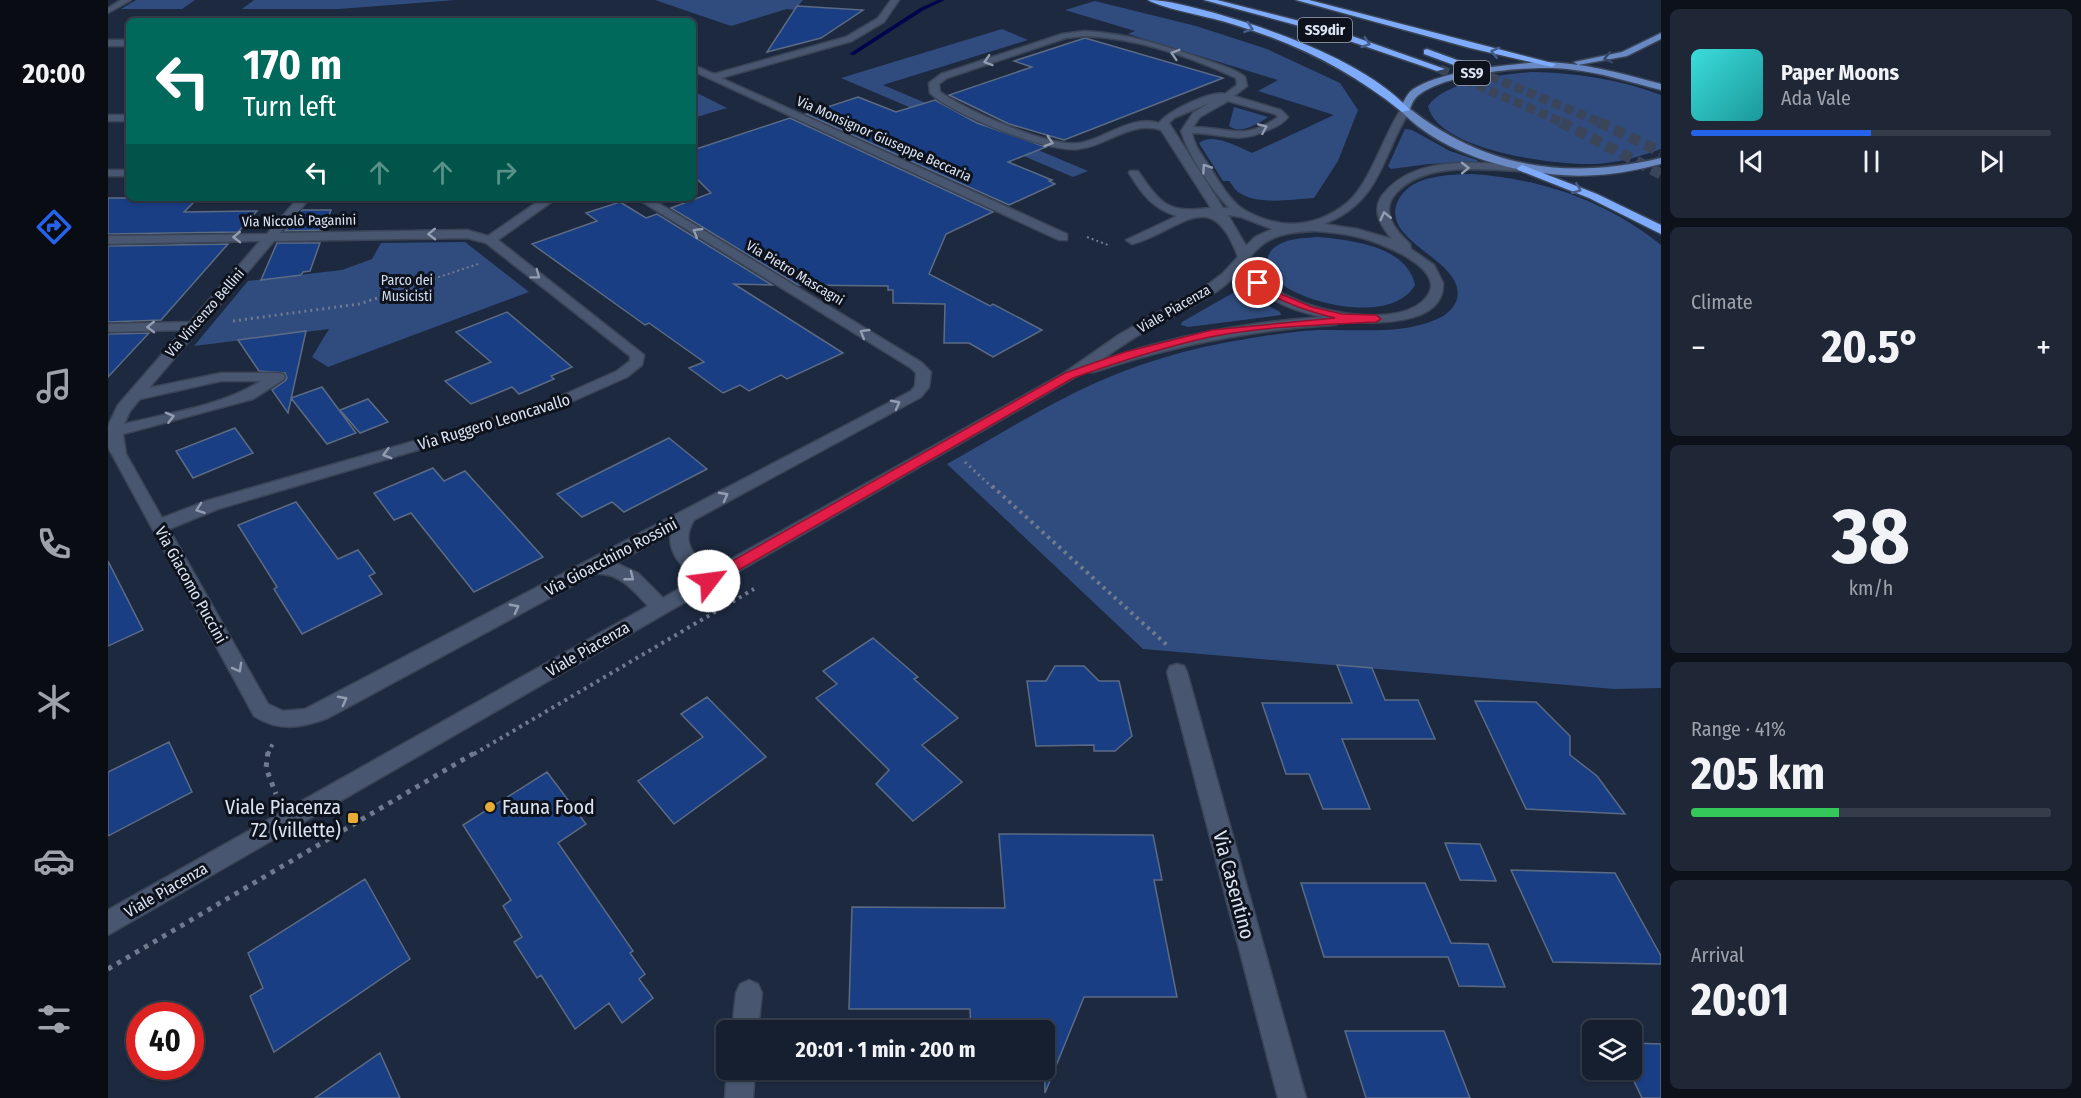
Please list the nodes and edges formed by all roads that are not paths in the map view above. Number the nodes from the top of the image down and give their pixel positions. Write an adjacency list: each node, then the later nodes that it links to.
1 (127, 0): 8 (street)
2 (894, 0): 19 (street)
3 (1152, 0): 22 (highway, one-way to 22)
4 (1208, 0): 18 (highway, SS9dir, one-way to 18)
5 (1245, 0): 7 (highway)
6 (1300, 0): 15 (highway, one-way to 6)
7 (1267, 5)
8 (108, 11)
9 (1305, 15): 10 (highway, SS9dir)
10 (1352, 28)
11 (1661, 36): 15 (main road, one-way to 15)
12 (108, 43): 13 (street)
13 (126, 43)
14 (1413, 47): 16 (highway)
15 (1552, 64): 20 (main road, SS9); 22 (main road, SS9)
16 (1465, 66)
17 (696, 69): 19 (street, Via Monsignor Giuseppe Beccaria)
18 (1440, 69)
19 (713, 77): 41 (street, Via Monsignor Giuseppe Beccaria)
20 (1661, 87)
21 (1228, 96): 25 (street); 25 (street, one-way to 25); 26 (street); 26 (street, one-way to 21)
22 (1405, 110): 28 (main road); 38 (street)
23 (108, 118): 24 (street)
24 (126, 118)
25 (1165, 128): 37 (street)
26 (1186, 132): 36 (street, one-way to 26)
27 (1661, 161): 28 (main road)
28 (1522, 168): 39 (highway, one-way to 39); 45 (street, one-way to 28)
29 (126, 173): 31 (street)
30 (1134, 173): 35 (street)
31 (108, 174)
32 (301, 201): 40 (street, Via Vincenzo Bellini)
33 (547, 201): 43 (street)
34 (647, 201): 51 (street, Via Pietro Mascagni, one-way to 34)
35 (1197, 213): 37 (street); 44 (street)
36 (1242, 214): 37 (street); 38 (street)
37 (1222, 216): 46 (street)
38 (1296, 229): 45 (street); 46 (street, Viale Piacenza)
39 (1661, 230)
40 (271, 237): 42 (street, Via Niccolò Paganini, one-way to 42); 43 (street, Via Niccolò Paganini, one-way to 40); 48 (street, Via Vincenzo Bellini)
41 (1063, 237)
42 (108, 240)
43 (490, 240): 55 (street, Via Ruggero Leoncavallo, one-way to 55)
44 (1132, 240)
45 (1416, 256): 47 (street)
46 (1245, 257): 47 (street); 50 (street, Viale Piacenza)
47 (1376, 319): 50 (street, Viale Piacenza)
48 (193, 326): 49 (street, one-way to 49); 52 (street, Via Vincenzo Bellini)
49 (108, 328)
50 (1069, 376): 57 (street, Viale Piacenza)
51 (925, 380): 54 (street, Via Gioacchino Rossini, one-way to 51)
52 (135, 395): 53 (street, Via Vincenzo Bellini); 53 (street, one-way to 52)
53 (111, 432): 55 (street, Via Giacomo Puccini)
54 (688, 516): 56 (street, Via Gioacchino Rossini); 57 (street)
55 (158, 526): 60 (street, Via Giacomo Puccini, one-way to 60)
56 (588, 569): 58 (street, one-way to 58); 60 (street, Via Gioacchino Rossini, one-way to 56)
57 (709, 581): 58 (street, Viale Piacenza)
58 (661, 608): 61 (street, Viale Piacenza)
59 (1177, 672): 66 (street, Via Casentino)
60 (289, 720)
61 (108, 924)
62 (749, 993): 63 (street)
63 (746, 1020)
64 (740, 1080): 65 (street)
65 (739, 1098)
66 (1292, 1098)

